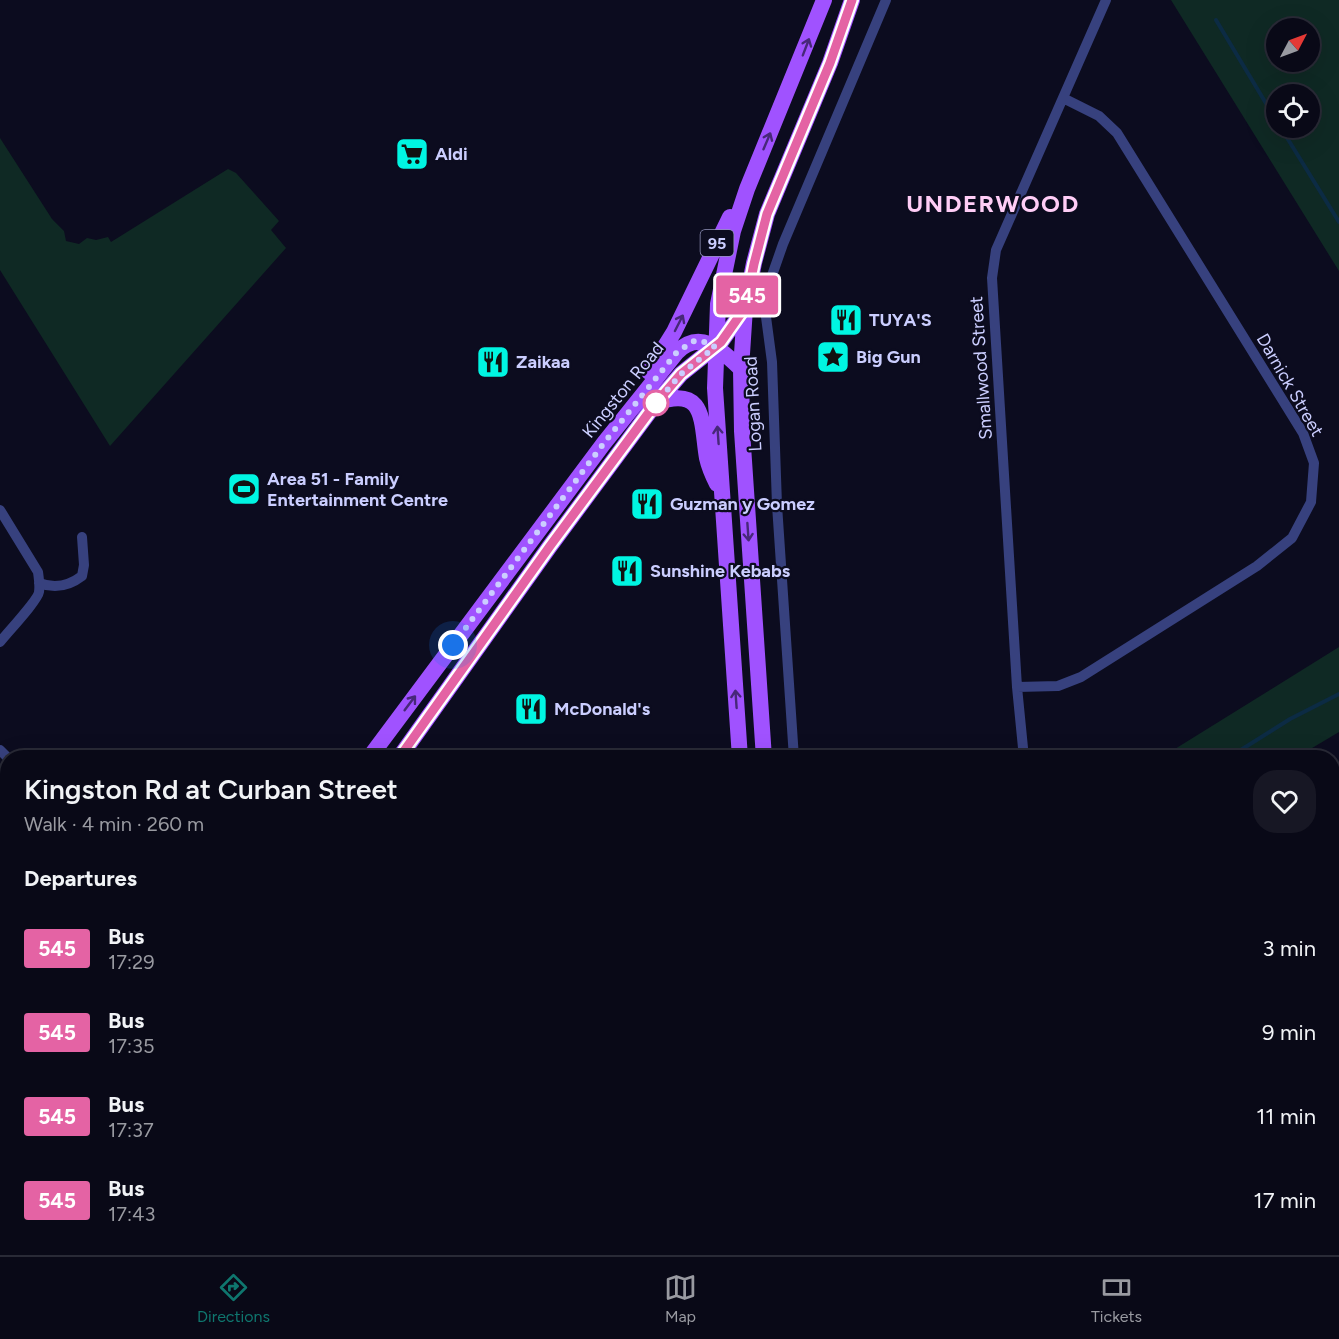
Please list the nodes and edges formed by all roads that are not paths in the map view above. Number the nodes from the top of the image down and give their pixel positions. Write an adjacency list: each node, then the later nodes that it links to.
1 (824, 0): 6 (main road, Logan Road / 95, one-way to 1)
2 (852, 0): 7 (main road, Logan Road / 95)
3 (886, 0): 22 (street, Logan Road)
4 (1106, 0): 5 (street, Smallwood Street)
5 (1063, 98): 17 (street, Smallwood Street); 17 (street, Darnick Street)
6 (747, 189): 8 (main road, Logan Road / 95); 11 (main road, 95, one-way to 6)
7 (745, 308): 8 (main road, 95); 9 (main road, Logan Road)
8 (715, 347): 9 (main road); 10 (main road, Kingston Road / 95); 11 (main road, Kingston Road / 95); 12 (main road, Logan Road, one-way to 8)
9 (741, 369): 21 (main road, Logan Road, one-way to 21)
10 (656, 403): 12 (main road); 19 (main road, Kingston Road / 95)
11 (604, 443): 18 (main road, Kingston Road / 95, one-way to 11)
12 (722, 493): 20 (main road, Logan Road, one-way to 12)
13 (0, 510): 15 (street)
14 (82, 537): 15 (street)
15 (39, 583): 16 (street)
16 (0, 642)
17 (1017, 687): 23 (street, Smallwood Street)
18 (375, 750)
19 (405, 750)
20 (739, 750)
21 (763, 750)
22 (793, 750)
23 (1023, 750)

